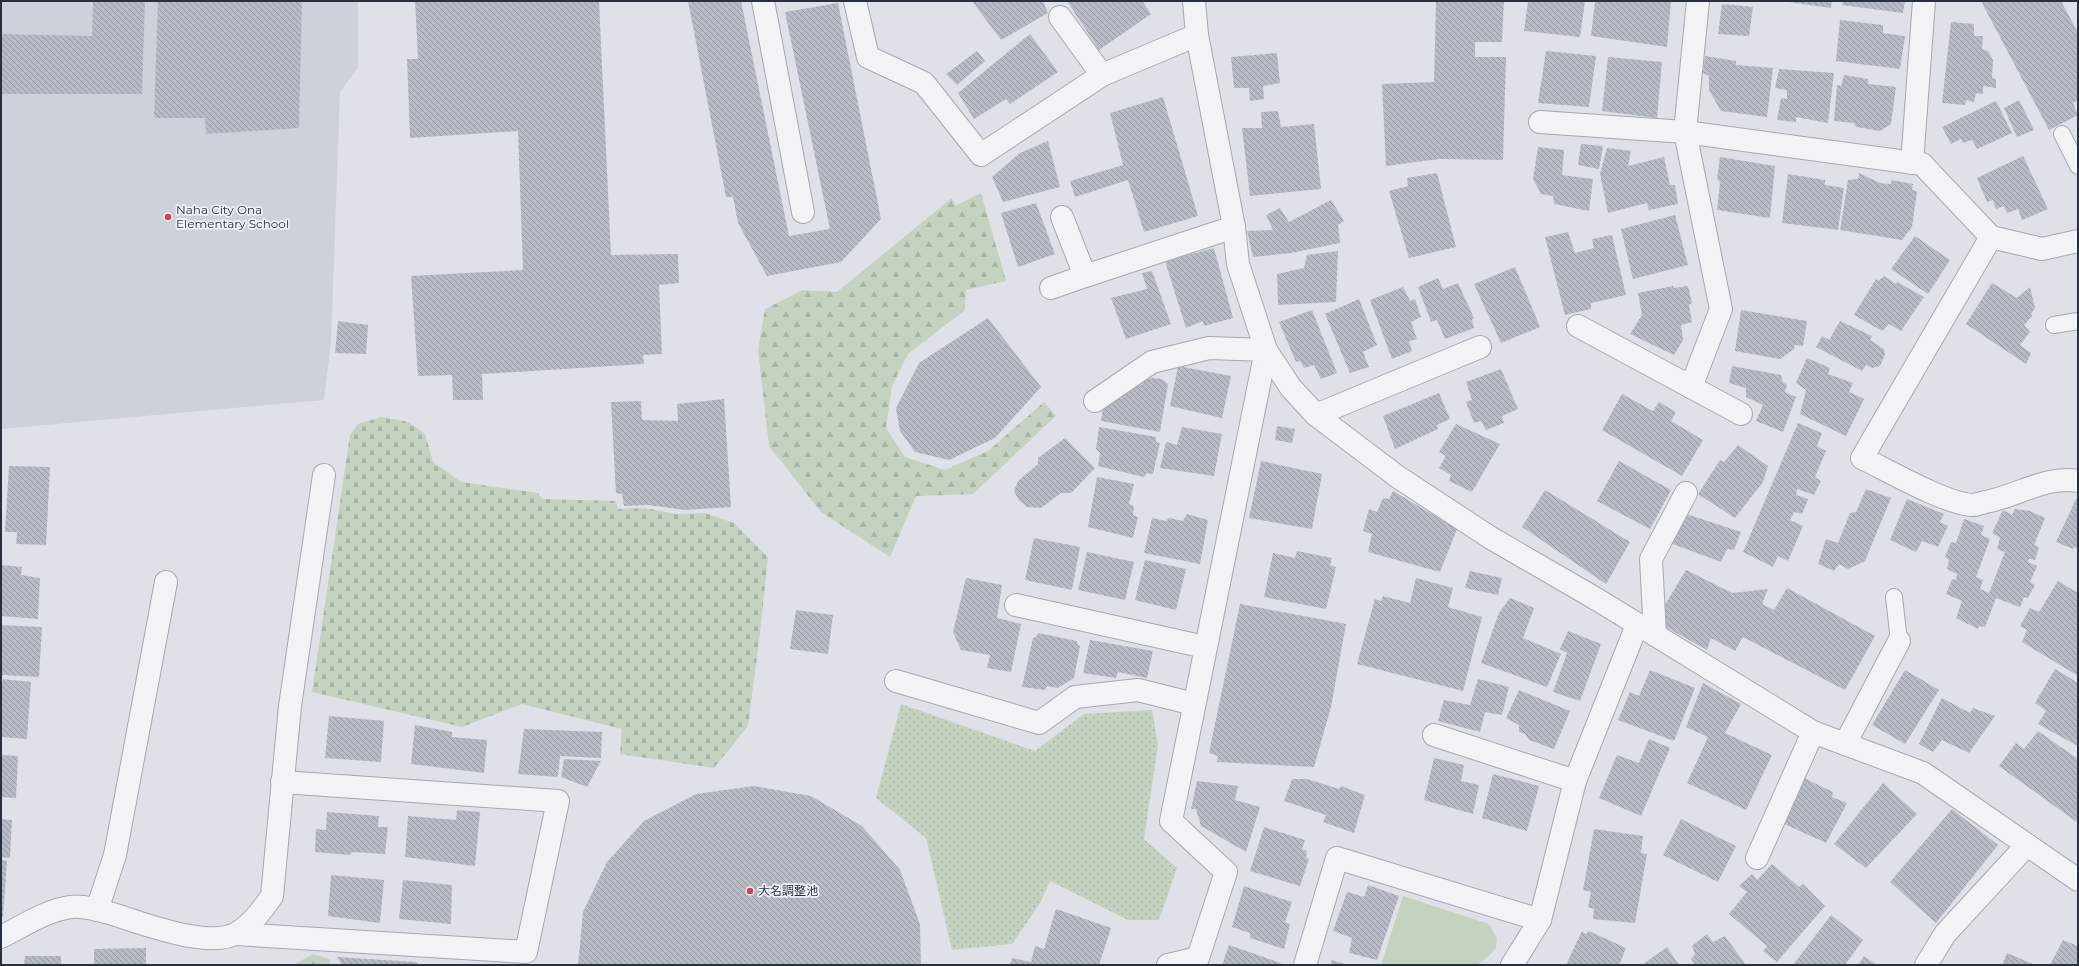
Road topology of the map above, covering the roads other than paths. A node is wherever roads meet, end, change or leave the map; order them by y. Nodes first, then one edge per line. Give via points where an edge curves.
1 (763, 1) edge
2 (855, 1) edge
3 (1194, 1) edge
4 (1698, 1) edge
5 (1924, 1) edge
6 (1060, 17) dead end
7 (1197, 35) junction
8 (1102, 75) junction
9 (1540, 122) dead end
10 (1685, 132) junction
11 (2062, 134) dead end
12 (1912, 162) junction
13 (2078, 166) edge
14 (803, 212) dead end
15 (1062, 217) dead end
16 (1234, 227) junction
17 (1991, 237) junction
18 (2078, 241) edge
19 (1085, 276) junction
20 (1052, 288) dead end
21 (2078, 321) edge
22 (2054, 325) dead end
23 (1578, 326) dead end
24 (1480, 346) dead end
25 (1266, 350) junction
26 (1691, 387) junction
27 (1095, 401) dead end
28 (1741, 414) dead end
29 (1316, 415) junction
30 (324, 475) dead end
31 (2078, 481) edge
32 (1686, 493) dead end
33 (166, 582) dead end
34 (1894, 597) dead end
35 (1016, 605) dead end
36 (1646, 630) junction
37 (1899, 641) joint
38 (1205, 647) junction
39 (896, 681) dead end
40 (1194, 704) junction
41 (1813, 732) junction
42 (1434, 735) dead end
43 (1845, 744) junction
44 (1575, 781) junction
45 (282, 782) junction
46 (2028, 845) junction
47 (1757, 858) dead end
48 (2078, 880) edge
49 (97, 910) junction
50 (1540, 920) junction
51 (236, 934) junction
52 (1, 936) edge
53 (1168, 965) edge
54 (1305, 965) edge
55 (1512, 965) edge
56 (1926, 965) edge

1 - 14 street
2 - 8 street via 868,57 924,83 981,155
3 - 7 street
4 - 10 street
5 - 12 street
6 - 8 street
7 - 8 street
7 - 16 street
9 - 10 street
10 - 12 street
10 - 26 street via 1721,309
11 - 13 lane
12 - 17 street via 1922,164
15 - 19 street
16 - 19 street
16 - 25 street via 1238,264
17 - 18 street via 2042,249
17 - 31 street via 1862,458 1942,496 1972,505 2008,497 2040,485
19 - 20 street
21 - 22 lane
23 - 26 street
24 - 29 street
25 - 27 street via 1209,348 1152,362
25 - 29 street via 1291,388
25 - 38 street
26 - 28 street
29 - 36 street via 1398,477 1491,538
30 - 45 street via 290,706
32 - 36 street via 1651,558
33 - 49 street via 115,855
34 - 37 lane
35 - 38 street
36 - 41 street
36 - 44 street
37 - 43 street
38 - 40 street
39 - 40 street via 1039,724 1075,697 1138,690
40 - 53 street via 1171,821 1226,872 1198,958
41 - 43 street
41 - 47 street
42 - 44 street
43 - 46 street via 1923,773
44 - 50 street
45 - 51 street via 272,896 256,919
45 - 51 street via 558,801 526,952
46 - 48 street
46 - 56 street via 1945,934
49 - 51 street via 199,938
49 - 52 street via 72,907 57,911
50 - 54 street via 1337,858
50 - 55 street

